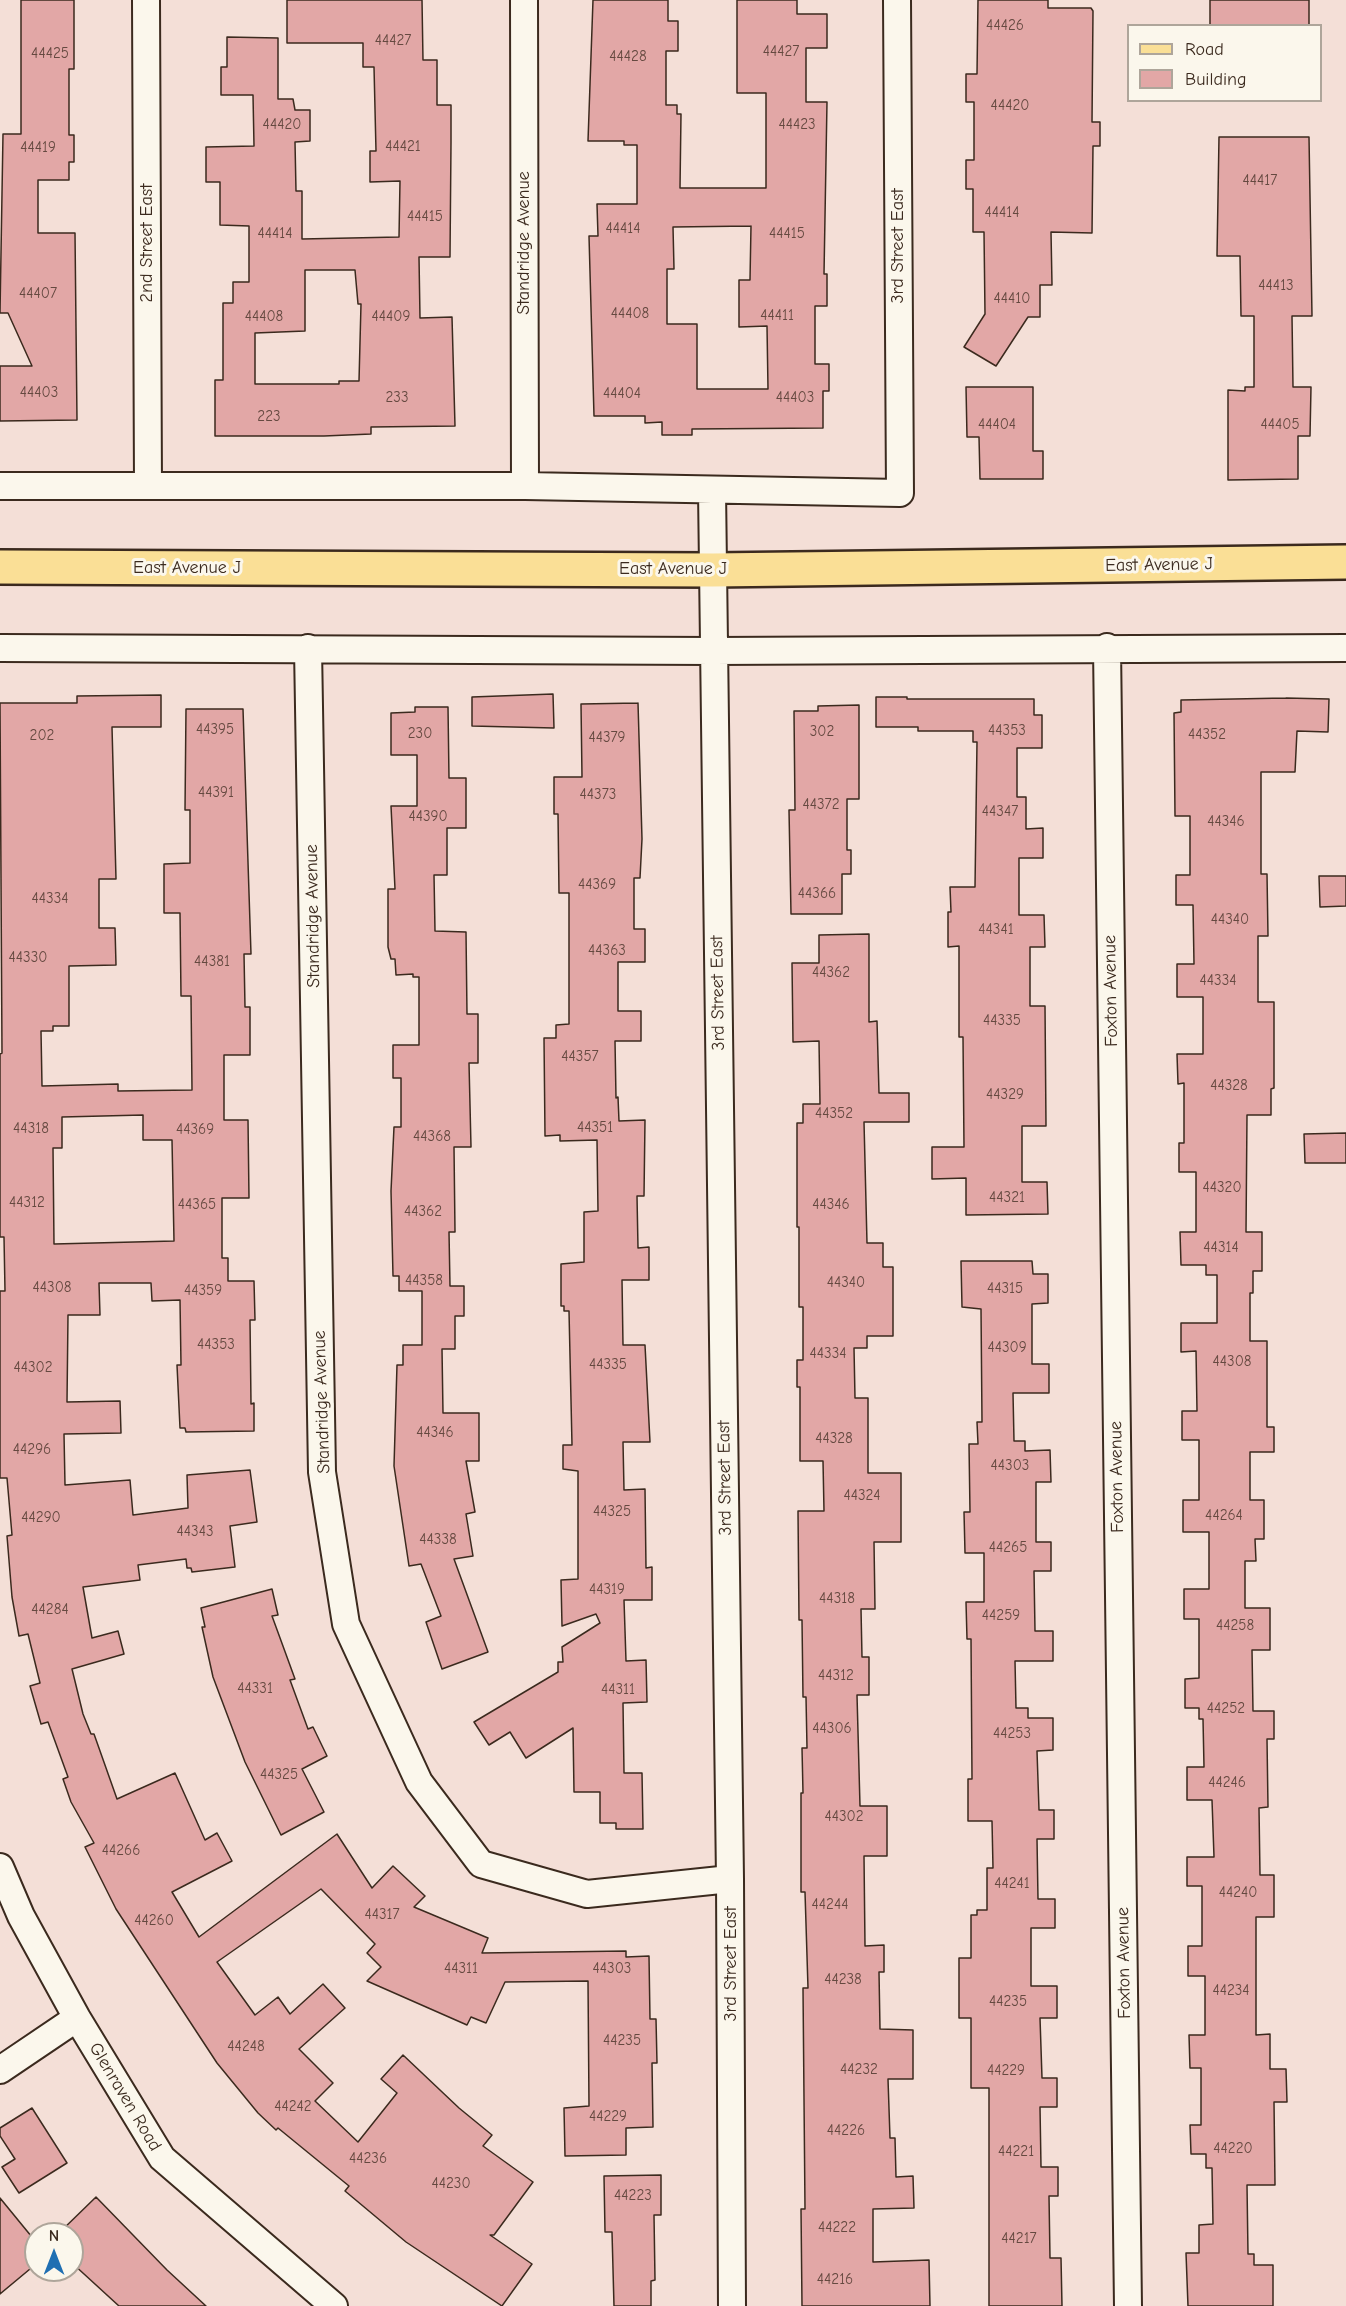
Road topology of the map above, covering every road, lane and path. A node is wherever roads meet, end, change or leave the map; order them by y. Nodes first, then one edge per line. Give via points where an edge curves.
1 (146, 0) edge
2 (524, 0) edge
3 (897, 0) edge
4 (0, 486) edge
5 (148, 486) junction
6 (525, 486) junction
7 (712, 490) junction
8 (1346, 562) edge
9 (0, 567) edge
10 (712, 570) junction
11 (1107, 647) junction
12 (0, 648) edge
13 (308, 648) junction
14 (1346, 648) edge
15 (713, 651) junction
16 (0, 1867) edge
17 (730, 1879) junction
18 (77, 2018) junction
19 (0, 2070) edge
20 (334, 2306) edge
21 (732, 2306) edge
22 (1128, 2306) edge

1 - 5 street, 2nd Street East
2 - 6 street, Standridge Avenue
3 - 7 street, 3rd Street East via 900,493
4 - 5 street
5 - 6 street
6 - 7 street
7 - 10 street, 3rd Street East
8 - 10 main road, East Avenue J
9 - 10 main road, East Avenue J
10 - 15 street, 3rd Street East
11 - 14 street
11 - 15 street
11 - 22 street, Foxton Avenue
12 - 13 street
13 - 15 street
13 - 17 street, Standridge Avenue via 322,1472 346,1624 419,1782 482,1864 587,1894
15 - 17 street, 3rd Street East
16 - 18 street, Glenraven Road via 21,1916
17 - 21 street, 3rd Street East
18 - 19 street
18 - 20 street, Glenraven Road via 162,2158

